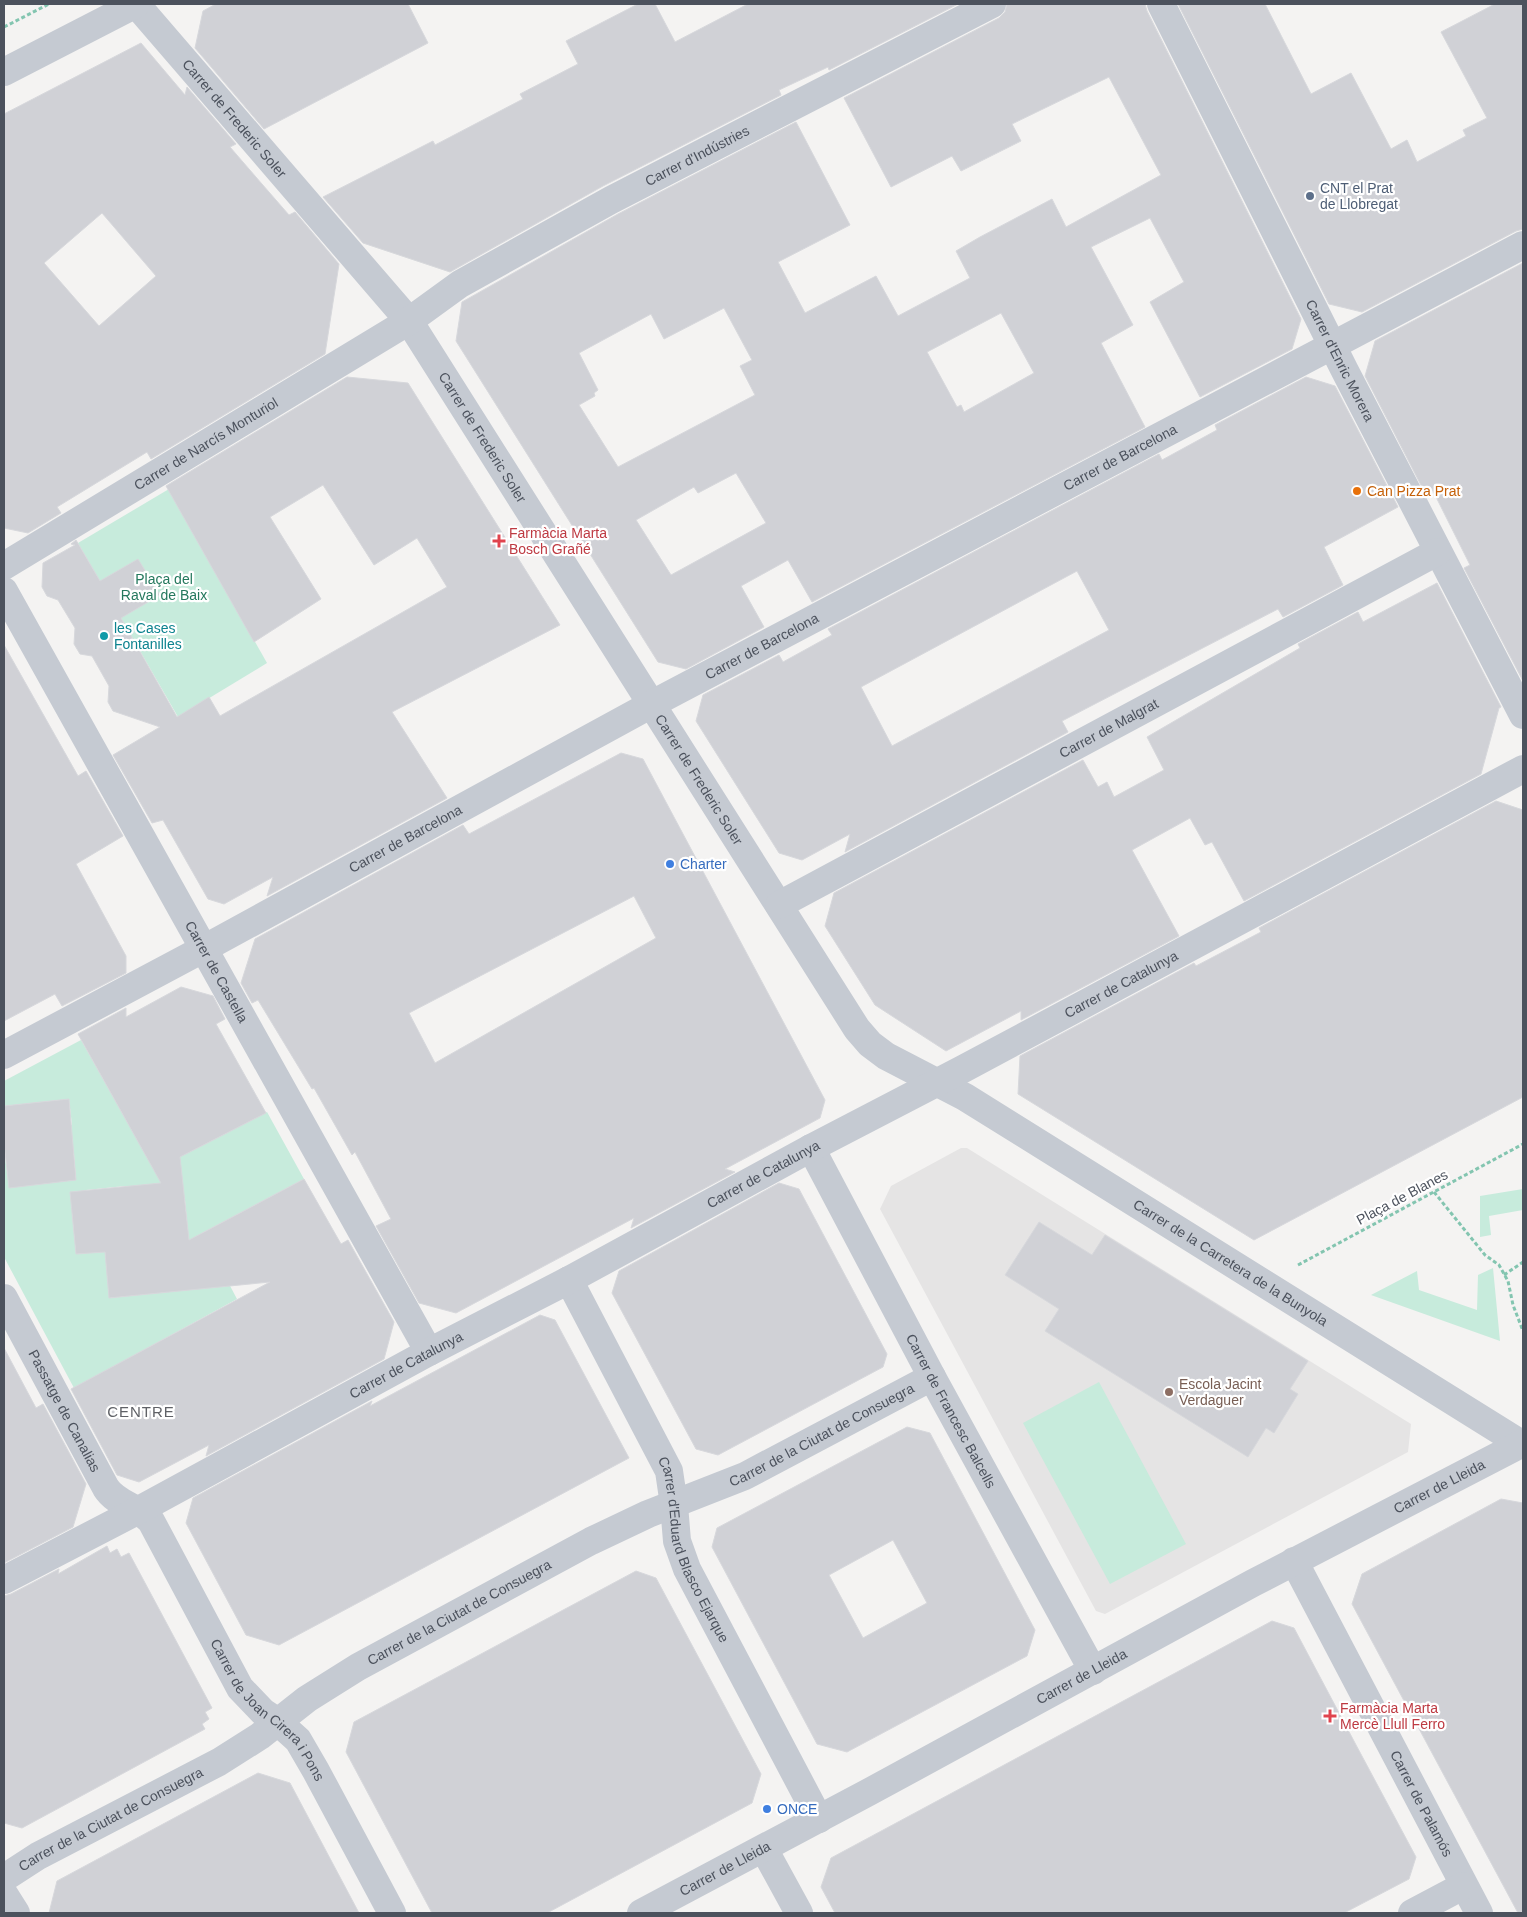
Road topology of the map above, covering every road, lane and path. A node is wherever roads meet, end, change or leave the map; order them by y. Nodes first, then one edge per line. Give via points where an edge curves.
1 (49, 4) edge
2 (136, 4) edge
3 (992, 4) edge
4 (1161, 4) edge
5 (4, 27) edge
6 (4, 72) edge
7 (1523, 245) edge
8 (409, 321) junction
9 (1332, 345) junction
10 (1437, 552) junction
11 (4, 566) edge
12 (4, 591) edge
13 (652, 704) junction
14 (1523, 715) edge
15 (1523, 769) edge
16 (778, 905) junction
17 (204, 948) junction
18 (4, 1055) edge
19 (937, 1082) junction
20 (1523, 1144) edge
21 (812, 1148) junction
22 (1434, 1192) junction
23 (1523, 1262) edge
24 (1296, 1266) dead end
25 (1504, 1275) junction
26 (569, 1280) junction
27 (4, 1298) edge
28 (1523, 1331) edge
29 (429, 1352) junction
30 (932, 1377) junction
31 (1523, 1444) edge
32 (674, 1505) junction
33 (139, 1510) junction
34 (1294, 1561) junction
35 (4, 1580) edge
36 (1093, 1671) junction
37 (278, 1722) junction
38 (819, 1819) junction
39 (764, 1849) junction
40 (4, 1878) edge
41 (1463, 1886) junction
42 (4, 1894) edge
43 (16, 1913) edge
44 (392, 1913) edge
45 (641, 1913) edge
46 (799, 1913) edge
47 (1412, 1913) edge
48 (1478, 1913) edge

1 - 5 path
2 - 6 street
2 - 8 street, Carrer de Frederic Soler
3 - 8 street, Carrer d'Indústries via 611,200 460,284
4 - 9 street, Carrer d'Enric Morera
7 - 9 street, Carrer de Barcelona
8 - 11 street, Carrer de Narcís Monturiol
8 - 13 street, Carrer de Frederic Soler
9 - 10 street, Carrer d'Enric Morera
9 - 13 street, Carrer de Barcelona
10 - 14 street, Carrer d'Enric Morera
10 - 16 street, Carrer de Malgrat
12 - 17 street, Carrer de Castella
13 - 16 street, Carrer de Frederic Soler
13 - 17 street, Carrer de Barcelona
15 - 19 street, Carrer de Catalunya
16 - 19 street, Carrer de Frederic Soler via 857,1029 870,1044 886,1056
17 - 18 street, Carrer de Barcelona
17 - 29 street, Carrer de Castella
19 - 21 street, Carrer de Catalunya
19 - 31 street, Carrer de la Carretera de la Bunyola
20 - 22 path, Plaça de Blanes
21 - 26 street, Carrer de Catalunya
21 - 30 street, Carrer de Francesc Balcells
22 - 24 path, Plaça de Blanes
22 - 25 path via 1485,1255 1500,1265
23 - 25 path
25 - 28 path
26 - 29 street, Carrer de Catalunya
26 - 32 street, Carrer d'Eduard Blasco Ejarque via 663,1459 669,1472
27 - 33 street, Passatge de Canalias via 106,1488 117,1500
29 - 33 street, Carrer de Catalunya
30 - 32 street, Carrer de la Ciutat de Consuegra via 745,1476
30 - 36 street, Carrer de Francesc Balcells
31 - 34 street, Carrer de Lleida
32 - 37 street, Carrer de la Ciutat de Consuegra via 591,1541 358,1668 307,1699
32 - 38 street, Carrer d'Eduard Blasco Ejarque via 677,1541 687,1569
33 - 35 street, Carrer de Catalunya
33 - 37 street, Carrer de Joan Cirera i Pons via 151,1521 240,1688 248,1699
34 - 36 street, Carrer de Lleida
34 - 41 street, Carrer de Palamós
36 - 38 street, Carrer de Lleida
37 - 40 street, Carrer de la Ciutat de Consuegra via 218,1762 38,1856
37 - 44 street, Carrer de Joan Cirera i Pons via 298,1740
38 - 39 street, Carrer de Lleida
39 - 45 street, Carrer de Lleida
39 - 46 street
41 - 47 street
41 - 48 street, Carrer de Palamós
42 - 43 street

